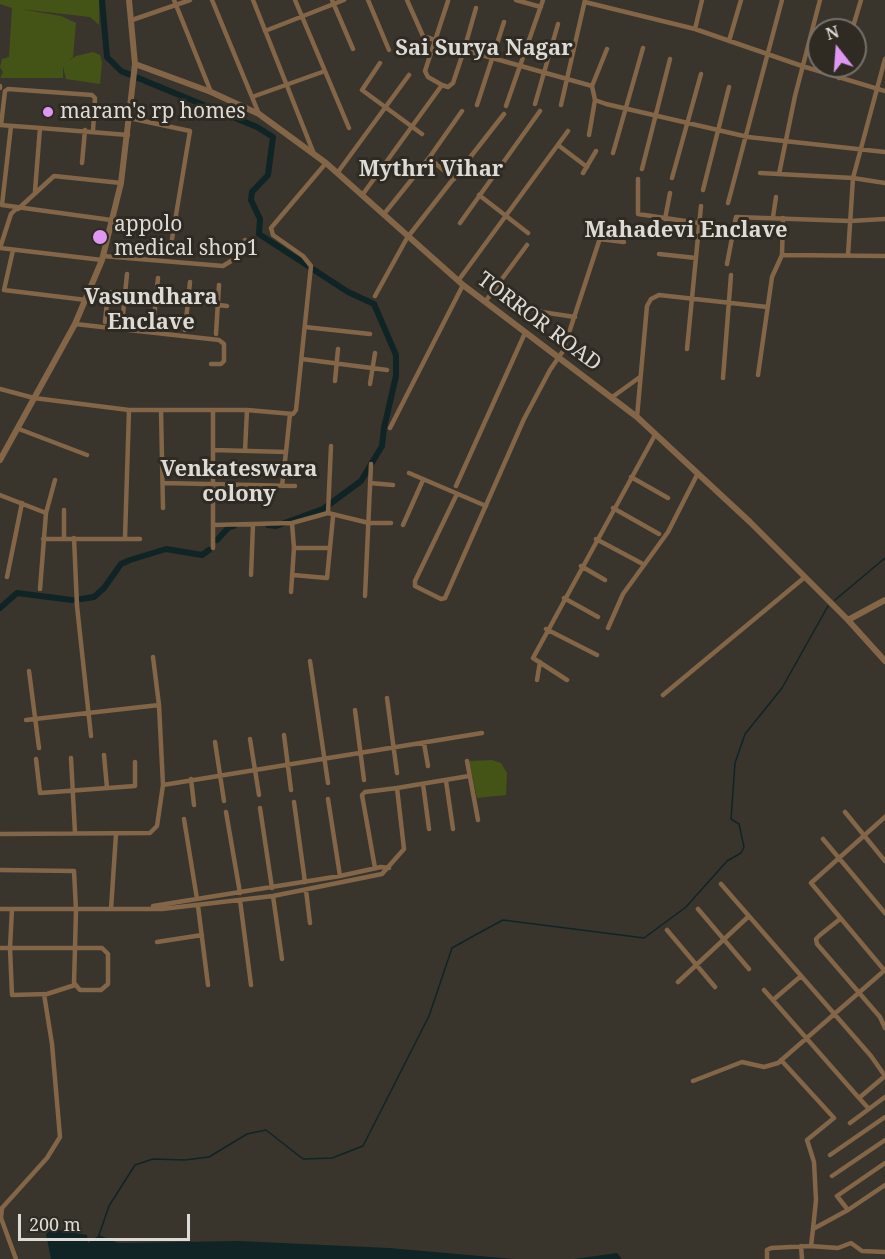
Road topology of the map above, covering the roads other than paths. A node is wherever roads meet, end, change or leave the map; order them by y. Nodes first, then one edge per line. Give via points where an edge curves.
1 (129, 0) edge
2 (190, 0) edge
3 (212, 0) edge
4 (253, 0) edge
5 (295, 0) edge
6 (344, 0) edge
7 (368, 0) edge
8 (407, 0) edge
9 (516, 0) edge
10 (543, 0) edge
11 (702, 0) edge
12 (741, 0) edge
13 (783, 0) edge
14 (820, 0) edge
15 (861, 0) edge
16 (448, 1) edge
17 (585, 1) edge
18 (333, 2) edge
19 (175, 3) edge
20 (541, 7) junction
21 (476, 8) dead end
22 (302, 16) junction
23 (856, 18) edge
24 (132, 20) junction
25 (504, 22) dead end
26 (558, 24) dead end
27 (695, 29) junction
28 (265, 31) junction
29 (729, 41) junction
30 (437, 42) junction
31 (352, 48) dead end
32 (643, 48) dead end
33 (607, 49) dead end
34 (389, 50) dead end
35 (464, 50) junction
36 (768, 53) junction
37 (492, 59) junction
38 (670, 59) dead end
39 (885, 59) edge
40 (380, 63) dead end
41 (135, 64) junction
42 (521, 66) junction
43 (802, 66) junction
44 (807, 68) edge
45 (326, 71) junction
46 (544, 73) junction
47 (701, 74) dead end
48 (409, 75) dead end
49 (839, 78) edge
50 (565, 79) junction
51 (287, 85) junction
52 (442, 85) junction
53 (592, 86) junction
54 (729, 87) dead end
55 (877, 88) junction
56 (885, 91) edge
57 (211, 92) junction
58 (252, 97) junction
59 (595, 100) junction
60 (535, 104) dead end
61 (477, 105) dead end
62 (561, 105) dead end
63 (506, 106) dead end
64 (385, 107) junction
65 (625, 107) junction
66 (462, 111) dead end
67 (540, 111) dead end
68 (259, 114) junction
69 (504, 114) dead end
70 (656, 114) junction
71 (129, 118) junction
72 (687, 122) junction
73 (1, 125) edge
74 (10, 126) junction
75 (410, 126) junction
76 (40, 128) junction
77 (349, 128) dead end
78 (717, 129) junction
79 (84, 130) junction
80 (93, 131) junction
81 (568, 131) dead end
82 (422, 134) dead end
83 (128, 135) junction
84 (589, 135) dead end
85 (748, 137) junction
86 (785, 142) junction
87 (558, 145) junction
88 (859, 150) junction
89 (0, 151) edge
90 (596, 151) dead end
91 (885, 152) edge
92 (613, 153) dead end
93 (314, 154) junction
94 (8, 155) junction
95 (0, 157) edge
96 (429, 159) junction
97 (82, 163) dead end
98 (326, 163) junction
99 (587, 167) junction
100 (642, 169) dead end
101 (338, 172) junction
102 (583, 173) dead end
103 (760, 173) dead end
104 (779, 174) junction
105 (672, 178) dead end
106 (853, 178) junction
107 (454, 179) junction
108 (638, 179) dead end
109 (121, 183) junction
110 (885, 183) edge
111 (703, 190) dead end
112 (2, 191) edge
113 (35, 191) junction
114 (670, 192) dead end
115 (363, 194) junction
116 (479, 195) junction
117 (776, 197) dead end
118 (728, 203) dead end
119 (701, 206) dead end
120 (17, 209) junction
121 (384, 214) junction
122 (507, 216) junction
123 (773, 218) junction
124 (665, 219) junction
125 (783, 219) junction
126 (885, 219) edge
127 (111, 220) junction
128 (850, 221) junction
129 (460, 223) dead end
130 (699, 224) junction
131 (604, 226) dead end
132 (732, 228) junction
133 (528, 233) dead end
134 (408, 238) junction
135 (172, 239) dead end
136 (599, 239) junction
137 (245, 240) dead end
138 (624, 242) dead end
139 (527, 245) dead end
140 (0, 248) edge
141 (13, 250) junction
142 (659, 254) dead end
143 (782, 255) junction
144 (848, 255) junction
145 (885, 256) edge
146 (102, 258) junction
147 (696, 258) junction
148 (727, 264) dead end
149 (127, 274) dead end
150 (731, 275) dead end
151 (158, 278) dead end
152 (190, 282) dead end
153 (460, 283) junction
154 (219, 285) dead end
155 (2, 289) edge
156 (91, 290) junction
157 (108, 292) junction
158 (125, 294) junction
159 (375, 296) dead end
160 (157, 297) junction
161 (692, 298) junction
162 (86, 300) junction
163 (188, 301) junction
164 (728, 301) junction
165 (485, 302) junction
166 (218, 305) junction
167 (227, 306) dead end
168 (767, 307) junction
169 (535, 312) dead end
170 (575, 317) junction
171 (105, 322) dead end
172 (75, 324) junction
173 (122, 324) dead end
174 (305, 327) junction
175 (153, 328) dead end
176 (185, 330) dead end
177 (525, 333) junction
178 (216, 334) dead end
179 (370, 334) dead end
180 (338, 349) dead end
181 (687, 349) dead end
182 (375, 353) dead end
183 (558, 357) junction
184 (302, 359) junction
185 (211, 364) dead end
186 (337, 364) junction
187 (372, 368) junction
188 (387, 370) dead end
189 (758, 375) dead end
190 (640, 377) junction
191 (723, 378) dead end
192 (335, 381) dead end
193 (370, 384) dead end
194 (0, 389) edge
195 (34, 398) junction
196 (611, 398) junction
197 (129, 410) junction
198 (161, 410) junction
199 (213, 410) junction
200 (247, 410) junction
201 (290, 414) junction
202 (637, 417) junction
203 (390, 428) dead end
204 (19, 429) junction
205 (655, 435) junction
206 (331, 446) dead end
207 (213, 450) junction
208 (245, 451) junction
209 (286, 452) junction
210 (87, 455) dead end
211 (0, 460) edge
212 (371, 464) dead end
213 (409, 473) dead end
214 (698, 473) junction
215 (631, 477) junction
216 (55, 480) dead end
217 (423, 480) junction
218 (163, 483) junction
219 (213, 483) junction
220 (370, 483) junction
221 (393, 484) dead end
222 (282, 486) junction
223 (295, 486) dead end
224 (456, 486) dead end
225 (456, 494) junction
226 (0, 495) edge
227 (668, 498) dead end
228 (22, 503) junction
229 (486, 506) junction
230 (163, 507) dead end
231 (613, 508) junction
232 (64, 510) dead end
233 (46, 513) junction
234 (330, 515) junction
235 (292, 523) junction
236 (369, 523) junction
237 (391, 523) dead end
238 (213, 525) junction
239 (253, 525) junction
240 (403, 525) dead end
241 (659, 534) dead end
242 (64, 538) junction
243 (74, 538) junction
244 (125, 538) junction
245 (43, 539) junction
246 (140, 539) dead end
247 (596, 539) junction
248 (213, 548) dead end
249 (294, 548) junction
250 (330, 548) junction
251 (641, 563) dead end
252 (581, 566) junction
253 (251, 575) dead end
254 (293, 575) junction
255 (7, 577) dead end
256 (805, 577) junction
257 (605, 580) dead end
258 (40, 589) dead end
259 (291, 592) dead end
260 (365, 596) dead end
261 (564, 598) junction
262 (885, 600) edge
263 (598, 616) dead end
264 (848, 620) junction
265 (608, 628) dead end
266 (546, 629) junction
267 (597, 655) dead end
268 (153, 657) dead end
269 (310, 661) dead end
270 (885, 661) edge
271 (540, 662) junction
272 (29, 671) dead end
273 (537, 680) dead end
274 (567, 680) dead end
275 (663, 695) dead end
276 (387, 698) dead end
277 (159, 705) junction
278 (355, 711) dead end
279 (88, 712) junction
280 (34, 719) junction
281 (26, 720) dead end
282 (482, 733) dead end
283 (284, 735) dead end
284 (91, 736) dead end
285 (250, 739) dead end
286 (215, 742) dead end
287 (424, 742) junction
288 (394, 747) junction
289 (39, 748) dead end
290 (361, 752) junction
291 (104, 755) dead end
292 (70, 758) dead end
293 (325, 758) junction
294 (36, 759) dead end
295 (467, 761) dead end
296 (135, 762) dead end
297 (288, 764) junction
298 (428, 766) dead end
299 (255, 769) junction
300 (397, 773) dead end
301 (220, 775) junction
302 (469, 776) junction
303 (191, 779) junction
304 (364, 780) dead end
305 (446, 781) junction
306 (328, 783) dead end
307 (423, 784) junction
308 (163, 785) junction
309 (107, 788) junction
310 (398, 788) junction
311 (72, 790) junction
312 (291, 790) dead end
313 (259, 795) dead end
314 (328, 799) dead end
315 (224, 801) dead end
316 (294, 802) dead end
317 (194, 805) dead end
318 (260, 808) dead end
319 (226, 812) dead end
320 (845, 812) dead end
321 (885, 817) edge
322 (184, 819) dead end
323 (478, 820) dead end
324 (429, 829) dead end
325 (453, 829) dead end
326 (75, 833) junction
327 (0, 834) edge
328 (116, 834) junction
329 (864, 836) junction
330 (823, 839) dead end
331 (839, 858) junction
332 (885, 861) edge
333 (375, 868) junction
334 (390, 868) junction
335 (0, 870) edge
336 (357, 872) junction
337 (340, 876) junction
338 (359, 880) junction
339 (305, 882) junction
340 (721, 884) dead end
341 (290, 885) junction
342 (272, 888) junction
343 (306, 890) junction
344 (291, 892) junction
345 (240, 893) junction
346 (273, 896) junction
347 (218, 897) junction
348 (197, 899) junction
349 (240, 900) junction
350 (219, 903) junction
351 (198, 906) junction
352 (150, 907) junction
353 (0, 909) edge
354 (12, 909) junction
355 (111, 909) junction
356 (698, 909) dead end
357 (76, 910) junction
358 (885, 913) edge
359 (749, 916) junction
360 (840, 919) junction
361 (310, 922) dead end
362 (667, 930) dead end
363 (201, 935) junction
364 (724, 939) junction
365 (157, 942) dead end
366 (0, 948) edge
367 (10, 948) junction
368 (75, 948) junction
369 (282, 959) dead end
370 (697, 966) junction
371 (749, 969) dead end
372 (885, 970) edge
373 (801, 976) junction
374 (678, 982) dead end
375 (75, 985) junction
376 (208, 985) dead end
377 (251, 985) dead end
378 (715, 987) dead end
379 (764, 990) dead end
380 (858, 993) junction
381 (44, 994) junction
382 (773, 1000) junction
383 (834, 1014) junction
384 (885, 1028) edge
385 (806, 1038) junction
386 (781, 1060) junction
387 (885, 1076) edge
388 (693, 1081) dead end
389 (861, 1096) junction
390 (885, 1097) edge
391 (869, 1109) junction
392 (885, 1117) edge
393 (850, 1123) dead end
394 (885, 1140) edge
395 (830, 1155) dead end
396 (885, 1162) edge
397 (832, 1176) dead end
398 (885, 1185) edge
399 (848, 1210) junction
400 (813, 1229) junction
401 (801, 1246) junction
402 (811, 1246) junction
403 (885, 1252) edge
404 (16, 1259) edge
405 (767, 1259) edge
406 (802, 1259) edge

1 - 24 street
2 - 19 street
3 - 58 street
4 - 28 street
5 - 22 street
6 - 18 street
7 - 34 street
8 - 30 street via 419,31
9 - 20 street
10 - 20 street
11 - 27 street
12 - 29 street
13 - 36 street
14 - 43 street
15 - 23 street
16 - 30 street
17 - 27 street
17 - 50 street
18 - 22 street
18 - 31 street
19 - 24 street
19 - 57 street
20 - 42 street
21 - 35 street
22 - 28 street
22 - 45 street
24 - 41 street
25 - 37 street
26 - 46 street
27 - 29 street
28 - 51 street
29 - 36 street
30 - 35 street
30 - 52 street via 425,71
32 - 65 street
33 - 53 street
35 - 37 street
35 - 52 street via 453,83 448,87
36 - 43 street
36 - 85 street
37 - 42 street
37 - 61 street
38 - 70 street
39 - 55 street
40 - 64 street via 362,89
41 - 57 street, TORROR ROAD
41 - 71 street
42 - 46 street
42 - 63 street
43 - 44 street
43 - 86 street
45 - 51 street
45 - 77 street
46 - 50 street
46 - 60 street
47 - 72 street
48 - 64 street
49 - 55 street
50 - 53 street
50 - 62 street
51 - 58 street
51 - 93 street
52 - 75 street
53 - 59 street
54 - 78 street
55 - 56 street
55 - 88 street
57 - 68 street, TORROR ROAD
58 - 68 street
59 - 65 street
59 - 84 street
64 - 75 street
64 - 101 street
65 - 70 street
65 - 92 street
66 - 96 street
67 - 116 street
68 - 93 street, TORROR ROAD
69 - 107 street
70 - 72 street
70 - 100 street
71 - 83 street
71 - 135 street via 190,131
72 - 78 street
72 - 105 street
73 - 74 street
73 - 80 street via 8,89 94,96
74 - 76 street
74 - 94 street
75 - 82 street
75 - 115 street
76 - 79 street
76 - 113 street
78 - 85 street
78 - 111 street
79 - 80 street
79 - 97 street
80 - 83 street
81 - 87 street
83 - 109 street
85 - 86 street
85 - 118 street
86 - 88 street
86 - 104 street
87 - 99 street
87 - 122 street
88 - 91 street
88 - 106 street
89 - 94 street
90 - 99 street
93 - 98 street, TORROR ROAD
94 - 95 street
94 - 112 street
96 - 107 street
96 - 121 street
98 - 101 street, TORROR ROAD
98 - 174 street via 271,228 273,235 303,255 311,266
99 - 102 street
101 - 115 street, TORROR ROAD
103 - 104 street
104 - 106 street
106 - 110 street
106 - 128 street
107 - 134 street
108 - 124 street via 636,212
109 - 113 street via 54,176
109 - 127 street
112 - 120 street via 2,205
113 - 120 street
114 - 124 street
115 - 121 street, TORROR ROAD
116 - 122 street
116 - 129 street
117 - 123 street
119 - 130 street
120 - 127 street
120 - 140 street via 11,214
121 - 134 street, TORROR ROAD
122 - 133 street
122 - 153 street
123 - 125 street
123 - 132 street via 736,217
124 - 130 street
125 - 128 street
125 - 143 street
126 - 128 street
127 - 146 street
128 - 144 street
130 - 132 street
130 - 147 street
131 - 136 street
132 - 148 street
134 - 153 street, TORROR ROAD
134 - 159 street
136 - 138 street
136 - 170 street
137 - 146 street via 236,258 223,267
139 - 165 street
140 - 141 street
141 - 146 street
141 - 155 street
142 - 147 street
143 - 144 street
143 - 168 street via 772,277
144 - 145 street
146 - 156 street
147 - 161 street
149 - 158 street
150 - 164 street
151 - 160 street
152 - 163 street
153 - 165 street, TORROR ROAD
153 - 203 street
154 - 166 street
155 - 162 street
156 - 157 street
156 - 162 street
157 - 158 street
157 - 171 street
158 - 160 street
158 - 173 street
160 - 163 street
160 - 175 street
161 - 164 street
161 - 181 street
161 - 190 street via 659,295 648,303
162 - 172 street
163 - 166 street
163 - 176 street
164 - 168 street
164 - 191 street
165 - 177 street, TORROR ROAD
166 - 167 street
166 - 178 street
168 - 189 street
169 - 170 street
170 - 183 street
172 - 185 street via 219,340 224,344 224,361
172 - 195 street
174 - 179 street
174 - 184 street
177 - 183 street, TORROR ROAD
177 - 224 street
180 - 186 street
182 - 187 street
183 - 196 street, TORROR ROAD
183 - 229 street via 524,420
184 - 186 street
184 - 201 street via 296,410
186 - 187 street
186 - 192 street
187 - 188 street
187 - 193 street
190 - 196 street
190 - 202 street
194 - 195 street
195 - 197 street
195 - 204 street
196 - 202 street, TORROR ROAD
197 - 198 street
197 - 244 street
198 - 199 street
198 - 218 street
199 - 200 street
199 - 207 street
200 - 201 street
200 - 208 street
201 - 209 street
202 - 205 street, TORROR ROAD
204 - 210 street
204 - 211 street
205 - 214 street, TORROR ROAD
205 - 215 street
206 - 234 street
207 - 208 street
207 - 219 street
208 - 209 street
209 - 222 street
212 - 220 street
213 - 217 street
214 - 256 street, TORROR ROAD
214 - 265 street via 668,532 623,594
215 - 227 street
215 - 231 street
216 - 233 street
217 - 225 street
217 - 240 street
218 - 219 street
218 - 230 street
219 - 222 street
219 - 238 street
220 - 221 street
220 - 236 street
222 - 223 street
225 - 229 street
225 - 229 street via 415,581 415,586 437,598 445,598
226 - 228 street
228 - 233 street
228 - 255 street
231 - 241 street
231 - 247 street
232 - 242 street
233 - 245 street
234 - 235 street
234 - 236 street
234 - 250 street
235 - 239 street
235 - 249 street
236 - 237 street
236 - 260 street
238 - 239 street
238 - 248 street
239 - 253 street
242 - 243 street
242 - 245 street
243 - 244 street
243 - 279 street
244 - 246 street
245 - 258 street
247 - 251 street
247 - 252 street
249 - 250 street
249 - 254 street
250 - 254 street via 327,578
252 - 257 street
252 - 261 street
254 - 259 street
256 - 264 street, TORROR ROAD
256 - 275 street
261 - 263 street
261 - 266 street
262 - 264 street
264 - 270 street, TORROR ROAD
266 - 267 street
266 - 271 street via 533,658
268 - 277 street
269 - 293 street
271 - 273 street
271 - 274 street
272 - 280 street
276 - 288 street
277 - 279 street
277 - 308 street
278 - 290 street
279 - 280 street
279 - 284 street
280 - 281 street
280 - 289 street
282 - 287 street
283 - 297 street
285 - 299 street
286 - 301 street
287 - 288 street
287 - 298 street
288 - 290 street
288 - 300 street
290 - 293 street
290 - 304 street
291 - 309 street
292 - 311 street
293 - 297 street
293 - 306 street
294 - 311 street via 40,793
295 - 302 street
296 - 309 street via 135,786
297 - 299 street
297 - 312 street
299 - 301 street
299 - 313 street
301 - 303 street
301 - 315 street
302 - 305 street
302 - 323 street
303 - 308 street
303 - 317 street
305 - 307 street
305 - 325 street
307 - 310 street
307 - 324 street
308 - 328 street via 154,832
309 - 311 street
310 - 333 street via 362,795
310 - 334 street via 404,844
311 - 326 street
314 - 337 street
316 - 339 street
318 - 342 street
319 - 345 street
320 - 329 street
321 - 329 street
322 - 348 street
326 - 327 street
326 - 328 street
328 - 355 street
329 - 331 street
329 - 332 street
330 - 331 street
331 - 358 street
331 - 360 street via 811,883
333 - 334 street
333 - 336 street
334 - 338 street
335 - 357 street via 70,869 76,875
336 - 337 street
336 - 338 street
337 - 339 street
338 - 343 street
339 - 341 street
340 - 359 street
341 - 342 street
341 - 344 street
342 - 345 street
343 - 344 street
343 - 361 street
344 - 346 street
345 - 347 street
346 - 349 street
346 - 369 street
347 - 348 street
347 - 350 street
348 - 352 street
349 - 350 street
349 - 377 street
350 - 351 street
351 - 352 street
351 - 363 street
352 - 355 street
353 - 354 street
354 - 357 street
354 - 367 street
355 - 357 street
356 - 364 street
357 - 368 street
359 - 364 street
359 - 373 street
360 - 372 street
360 - 380 street via 820,935 817,944
362 - 370 street
363 - 365 street
363 - 376 street
364 - 370 street
364 - 371 street
366 - 367 street
367 - 368 street
367 - 381 street via 12,995
368 - 375 street
368 - 375 street via 102,948 108,954 108,984 105,988 80,990
370 - 374 street
370 - 378 street
372 - 380 street
373 - 382 street
373 - 383 street
375 - 381 street
379 - 382 street
380 - 383 street
380 - 384 street
381 - 404 street via 60,1137 47,1158 2,1208 1,1218
382 - 385 street
383 - 385 street
383 - 387 street
385 - 386 street
385 - 389 street
386 - 388 street via 764,1067 742,1062
386 - 400 street via 834,1119 807,1140 814,1162
387 - 389 street
389 - 391 street
390 - 391 street
391 - 393 street
392 - 395 street
394 - 397 street
396 - 399 street via 837,1196
398 - 399 street
399 - 400 street
400 - 402 street
401 - 402 street
401 - 405 street via 771,1248 767,1250
401 - 406 street
402 - 403 street via 837,1248 851,1243 862,1251

